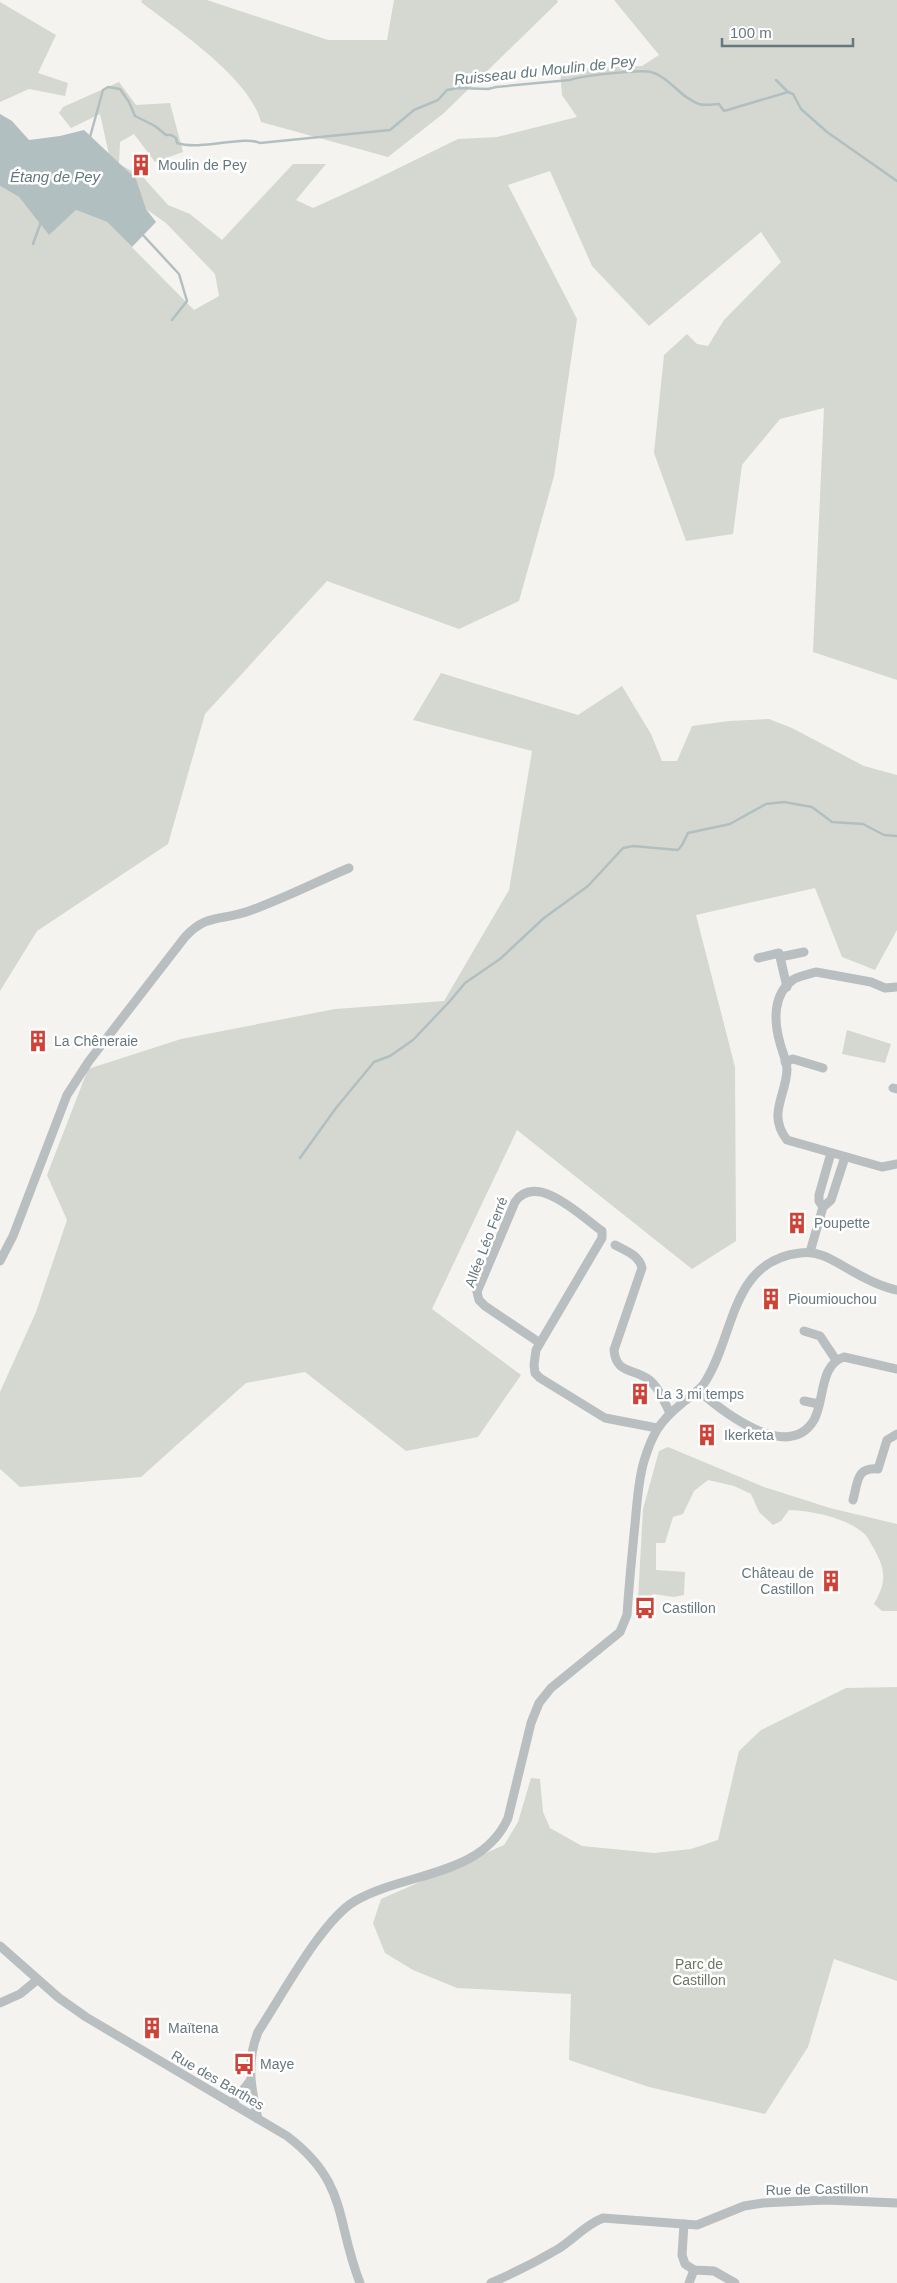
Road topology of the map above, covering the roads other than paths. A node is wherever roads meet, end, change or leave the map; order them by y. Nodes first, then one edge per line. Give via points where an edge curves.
1 (349, 868) dead end
2 (804, 952) dead end
3 (780, 957) junction
4 (758, 958) dead end
5 (787, 987) junction
6 (897, 987) edge
7 (785, 1062) junction
8 (823, 1068) dead end
9 (831, 1153) junction
10 (845, 1157) junction
11 (897, 1164) edge
12 (824, 1180) junction
13 (835, 1183) junction
14 (823, 1207) junction
15 (615, 1245) dead end
16 (810, 1252) junction
17 (0, 1261) edge
18 (897, 1290) edge
19 (804, 1332) dead end
20 (540, 1343) junction
21 (836, 1360) junction
22 (897, 1369) edge
23 (698, 1390) junction
24 (804, 1401) dead end
25 (819, 1404) junction
26 (670, 1413) junction
27 (658, 1428) junction
28 (897, 1434) edge
29 (853, 1500) dead end
30 (0, 1946) edge
31 (37, 1980) junction
32 (0, 2003) edge
33 (250, 2081) junction
34 (232, 2104) junction
35 (258, 2118) junction
36 (897, 2202) edge
37 (684, 2224) junction
38 (694, 2270) junction
39 (360, 2283) edge
40 (491, 2283) edge
41 (688, 2283) edge
42 (735, 2283) edge

1 - 17 street via 247,912 206,920 185,936 89,1061 67,1096 13,1236
2 - 3 street
3 - 4 street via 779,954
3 - 5 street
5 - 6 street via 794,979 816,972 871,982 885,988
5 - 7 street via 776,1010 775,1025
7 - 8 street via 793,1059
7 - 9 street via 787,1069 778,1107 782,1134 787,1140
9 - 10 street
9 - 12 street
10 - 11 street via 882,1168
10 - 13 street
12 - 13 street
12 - 14 street via 819,1195
13 - 14 street via 831,1200
14 - 16 street
15 - 26 street via 635,1256 642,1268 614,1350 615,1361 622,1368 648,1379
16 - 18 street via 836,1260 851,1271
16 - 23 street via 779,1257 756,1273 746,1285 712,1370
19 - 21 street via 820,1336
20 - 20 street, Allée Léo Ferré via 602,1238 602,1231 549,1193 535,1189 520,1194 515,1202 478,1292 479,1300 485,1306
20 - 27 street, Allée Léo Ferré via 534,1365 540,1378 605,1418
21 - 22 street via 844,1357
21 - 25 street via 829,1367
23 - 25 street via 748,1426 780,1437 806,1430
23 - 26 street
24 - 25 street
26 - 27 street
27 - 33 street via 642,1469 627,1615 620,1632 564,1676 539,1703 502,1832 482,1851 460,1864 356,1901 334,1917 258,2032 253,2045
28 - 29 street via 887,1440 878,1469 867,1468 860,1473
30 - 31 street, Rue des Barthes
31 - 32 street via 20,1994
31 - 34 street, Rue des Barthes via 86,2017
33 - 34 street
33 - 35 street
34 - 35 street, Rue des Barthes
35 - 39 street, Rue des Barthes via 300,2146 321,2169 337,2198
36 - 37 street, Rue de Castillon via 826,2200 763,2203 738,2208 707,2222
37 - 38 street via 682,2255 685,2264
37 - 40 street, Rue de Castillon via 603,2218 589,2223 579,2235 558,2249
38 - 41 street
38 - 42 street via 714,2271

